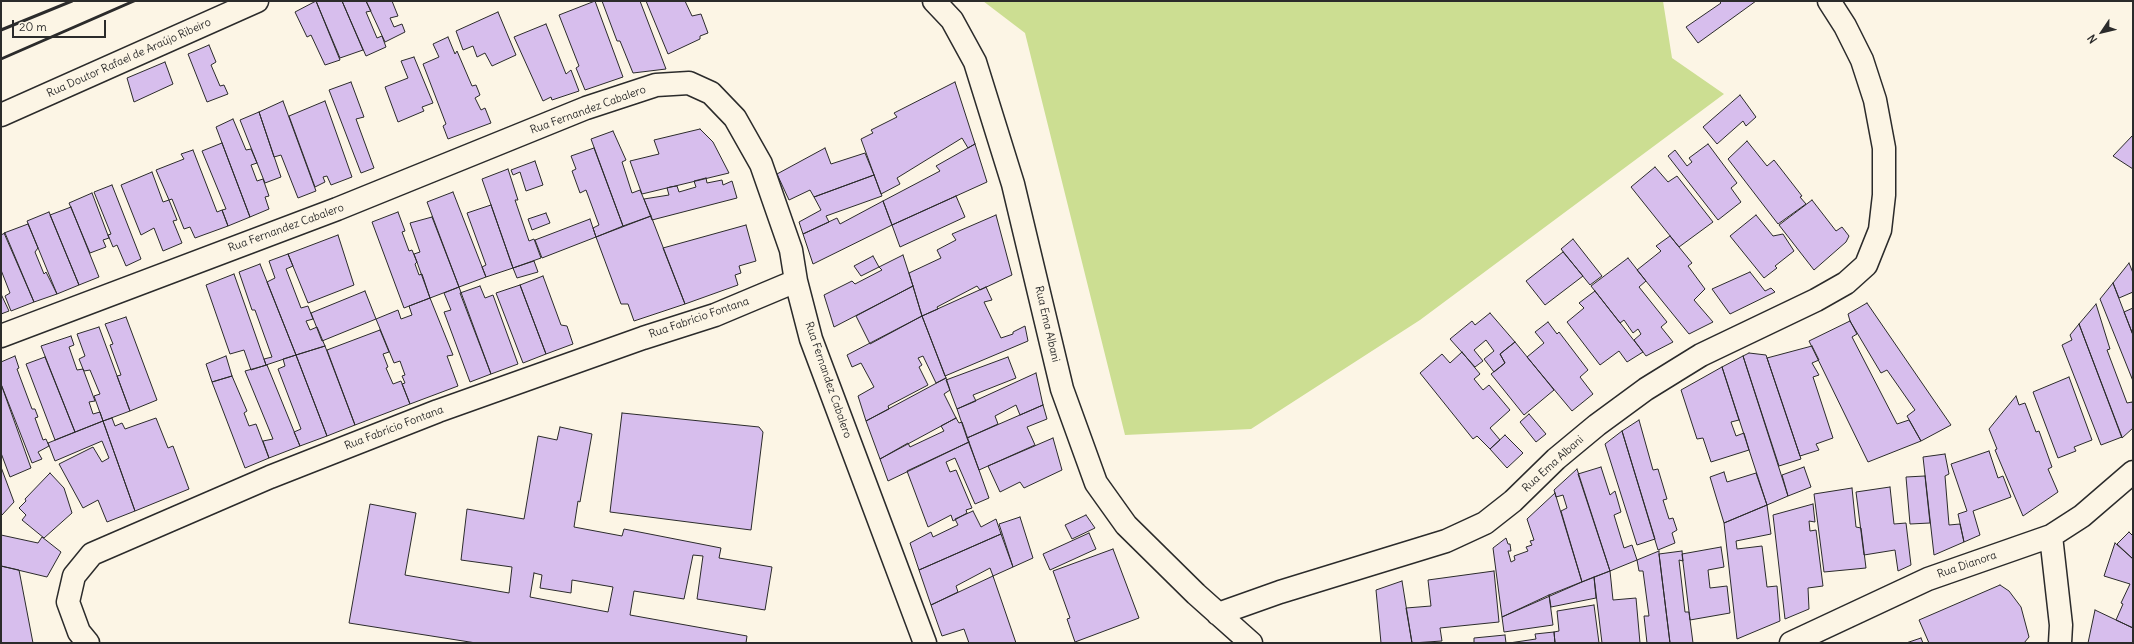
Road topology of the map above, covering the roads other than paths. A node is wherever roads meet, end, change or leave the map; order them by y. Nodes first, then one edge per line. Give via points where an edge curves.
1 (257, 1) edge
2 (934, 1) edge
3 (1829, 1) edge
4 (1, 115) edge
5 (796, 281) junction
6 (1, 336) edge
7 (2133, 472) edge
8 (2051, 536) junction
9 (1218, 614) junction
10 (88, 643) edge
11 (925, 643) edge
12 (1251, 643) edge
13 (1790, 643) edge
14 (2060, 643) edge

1 - 4 street, Rua Doutor Rafael de Araújo Ribeiro
2 - 9 street, Rua Ema Albani via 952,20 975,62 1013,184 1062,389 1096,483 1126,525
3 - 9 street, Rua Ema Albani via 1862,60 1875,100 1884,148 1884,195 1880,230 1866,265 1846,283 1816,300 1701,355 1646,389 1562,454 1513,501 1485,523 1446,541 1280,592
5 - 6 street, Rua Fernandez Cabalero via 792,250 761,164 735,118 711,93 689,83 656,85 586,108 337,209
5 - 10 street, Rua Fabrício Fontana via 715,315 431,414 270,478 92,554 74,576 68,602 79,632
5 - 11 street, Rua Fernandez Cabalero via 811,340
7 - 8 street, Rua Dianora via 2082,516
8 - 13 street, Rua Dianora via 1928,579
8 - 14 street via 2061,625
9 - 12 street, Rua Ema Albani

